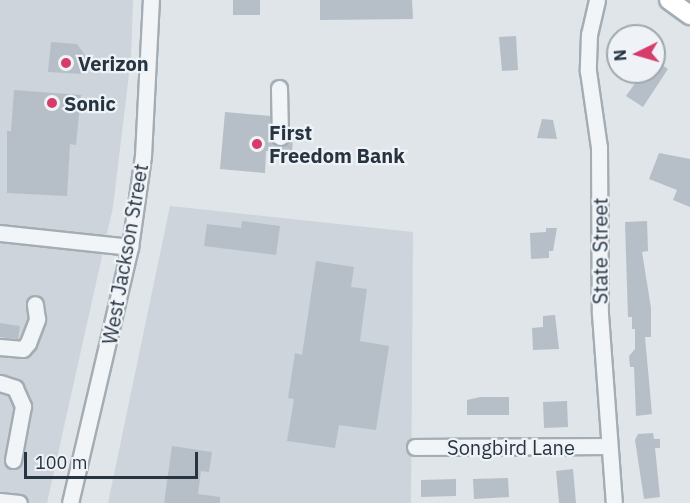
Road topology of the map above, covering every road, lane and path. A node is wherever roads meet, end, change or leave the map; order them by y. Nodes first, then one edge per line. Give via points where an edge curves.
1 (151, 0) edge
2 (597, 0) edge
3 (669, 0) edge
4 (690, 15) edge
5 (279, 88) dead end
6 (280, 136) tunnel mouth
7 (0, 233) edge
8 (130, 247) junction
9 (35, 304) dead end
10 (0, 347) edge
11 (0, 383) edge
12 (608, 446) junction
13 (415, 447) dead end
14 (13, 460) dead end
15 (0, 501) edge
16 (19, 503) edge
17 (70, 503) edge
18 (614, 503) edge

1 - 8 street, West Jackson Street via 143,156
2 - 12 street, State Street via 589,34 588,70 599,147 597,248
3 - 4 main road
5 - 6 street
7 - 8 street
8 - 17 street, West Jackson Street
9 - 10 street via 37,319 28,343 22,349
11 - 14 street via 15,388 23,406
12 - 13 street, Songbird Lane
12 - 18 street, State Street
15 - 16 street

